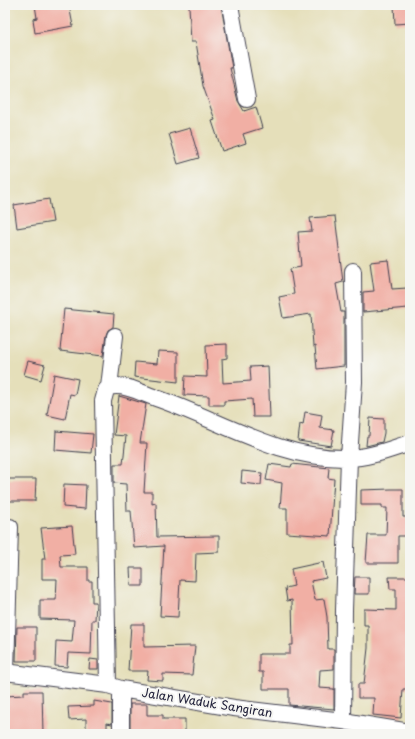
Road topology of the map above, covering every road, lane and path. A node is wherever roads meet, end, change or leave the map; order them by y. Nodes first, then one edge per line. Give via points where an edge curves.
1 (230, 5) edge
2 (248, 99) dead end
3 (353, 270) dead end
4 (116, 336) dead end
5 (109, 387) junction
6 (410, 443) edge
7 (349, 458) junction
8 (10, 527) dead end
9 (5, 672) edge
10 (115, 687) junction
11 (344, 721) junction
12 (371, 730) edge
13 (410, 732) edge
14 (121, 734) edge

1 - 2 street
3 - 7 street via 354,382
4 - 5 street
5 - 7 street via 123,386 163,400 282,448 310,455
5 - 10 street via 103,401
6 - 7 street via 382,452
7 - 11 street via 344,610
8 - 9 street
9 - 10 street, Jalan Waduk Sangiran
10 - 11 street, Jalan Waduk Sangiran via 234,708
10 - 14 street
11 - 12 street, Jalan Waduk Sangiran
12 - 13 street, Jalan Waduk Sangiran

